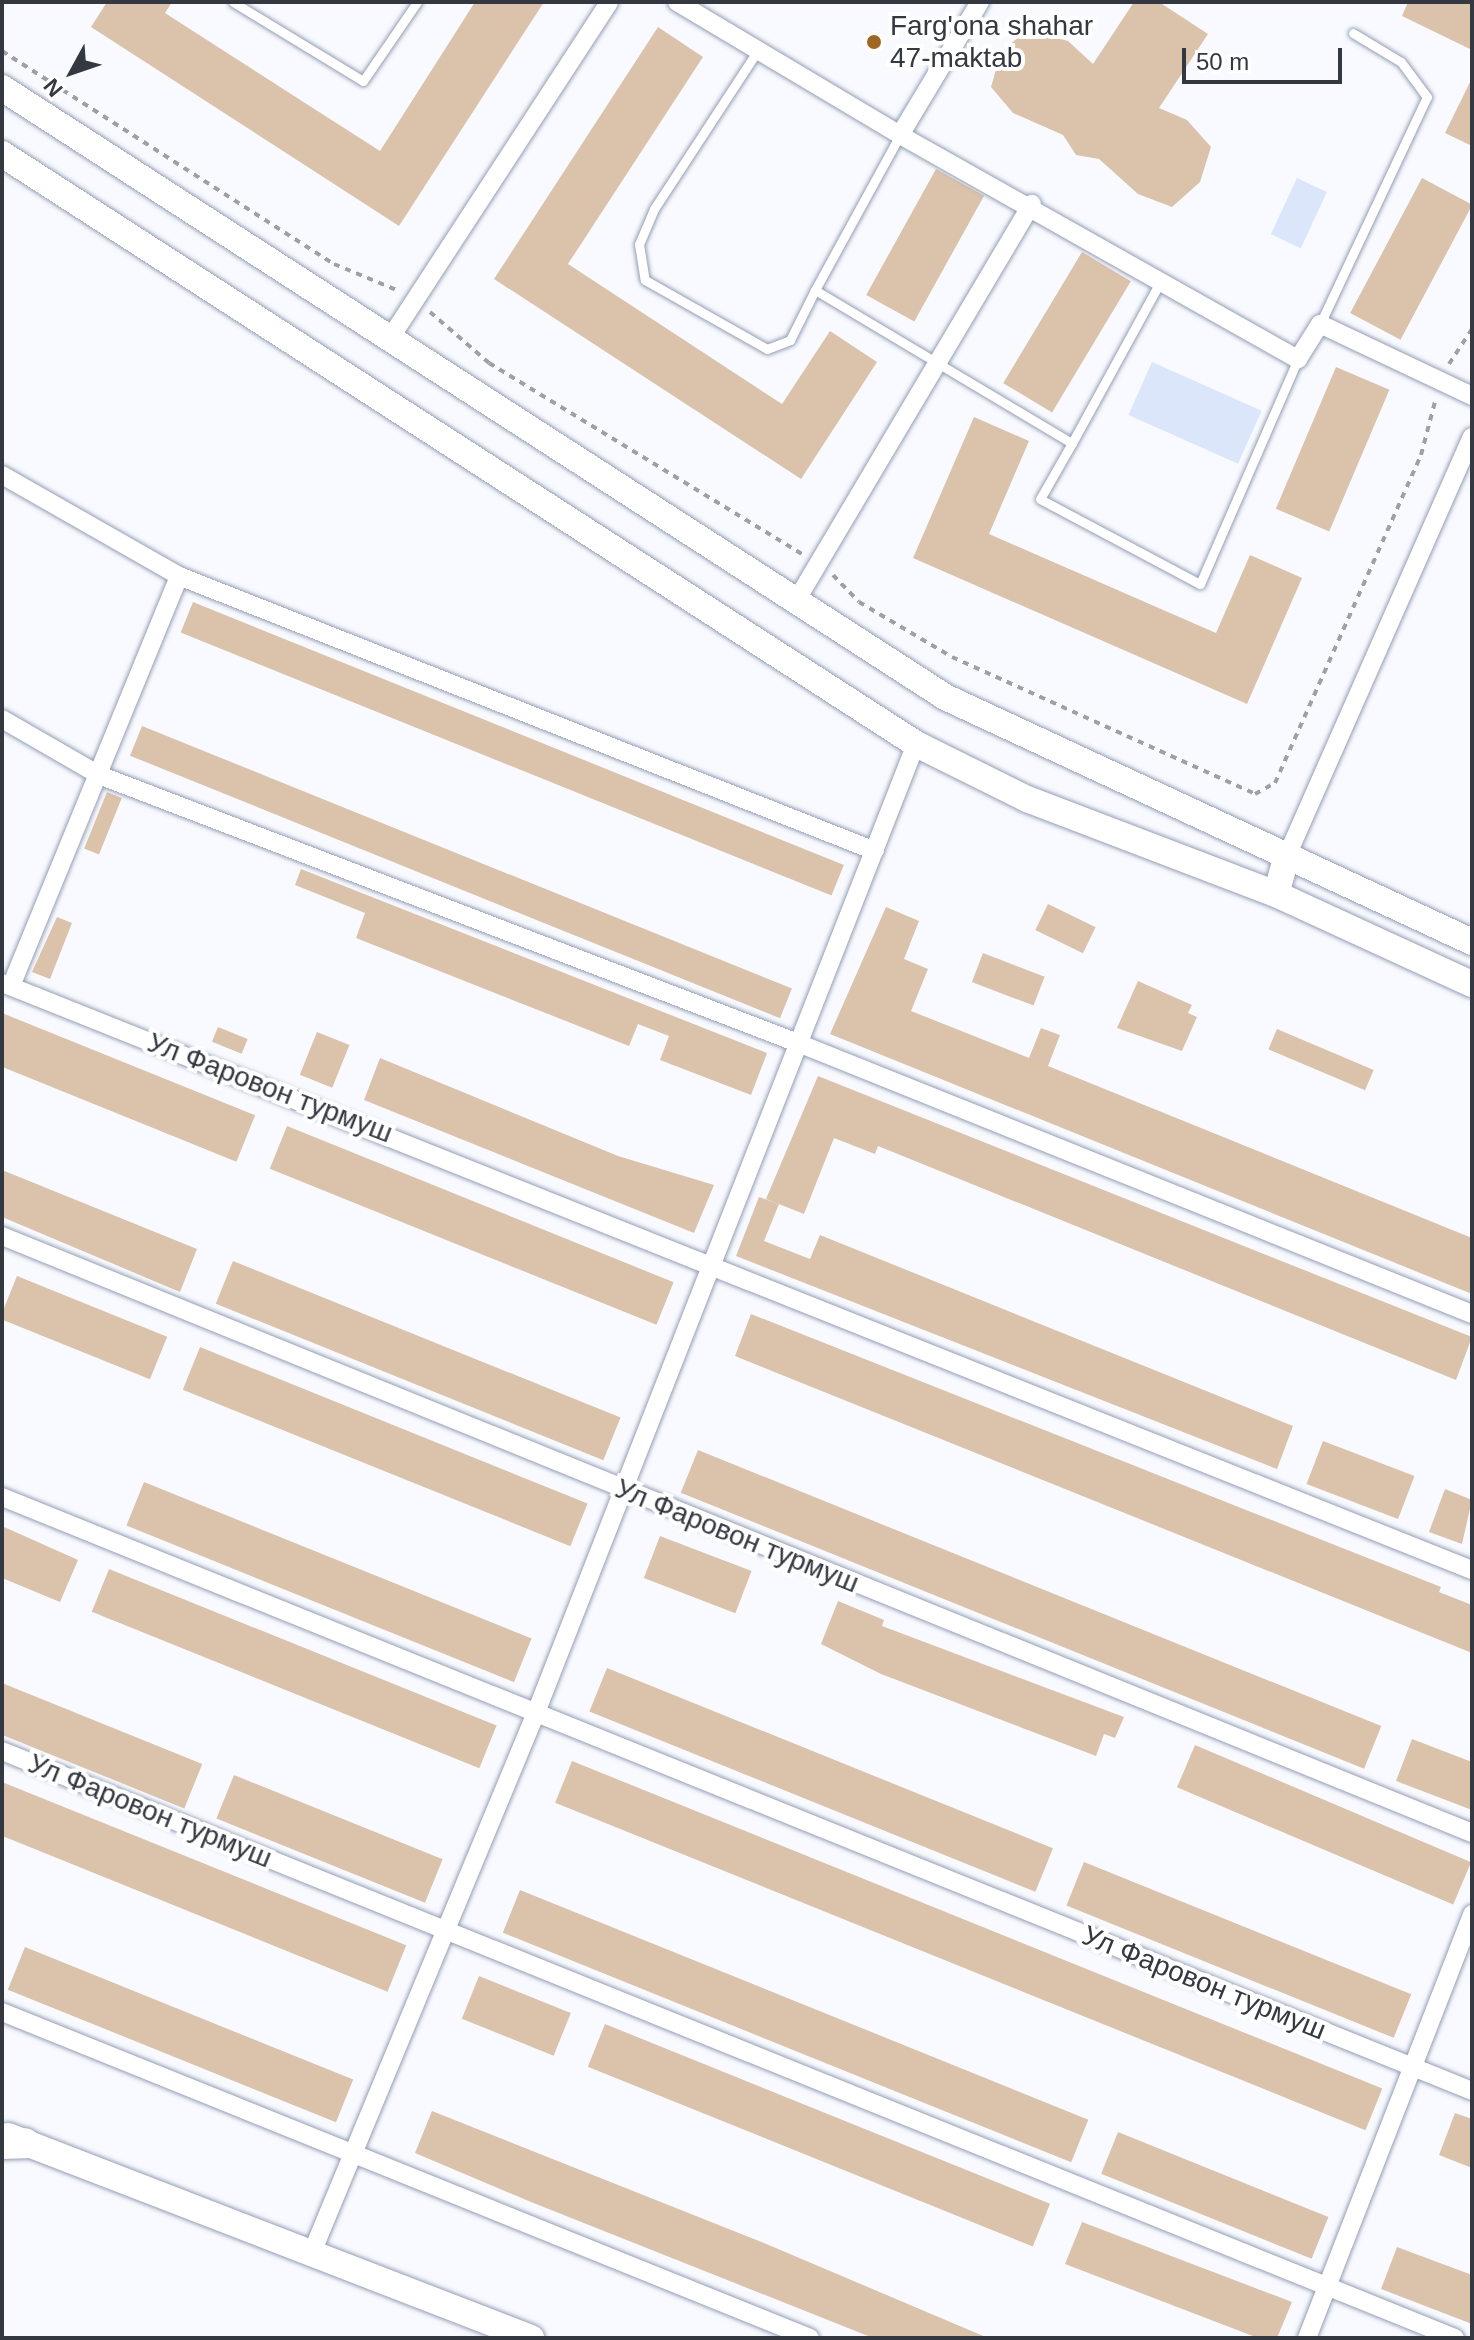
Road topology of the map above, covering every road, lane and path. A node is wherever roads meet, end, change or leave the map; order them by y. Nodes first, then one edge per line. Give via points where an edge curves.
1 (233, 2) edge
2 (417, 2) edge
3 (609, 2) edge
4 (677, 2) edge
5 (980, 2) edge
6 (1353, 33) dead end
7 (759, 49) junction
8 (2, 51) edge
9 (2, 88) edge
10 (900, 135) junction
11 (2, 154) edge
12 (1032, 204) junction
13 (1160, 282) junction
14 (815, 290) junction
15 (415, 301) junction
16 (1320, 324) junction
17 (1472, 329) edge
18 (389, 340) junction
19 (1298, 359) junction
20 (938, 367) junction
21 (1440, 381) junction
22 (1472, 396) edge
23 (1472, 437) edge
24 (1072, 443) junction
25 (6, 486) edge
26 (820, 561) junction
27 (179, 576) junction
28 (796, 601) junction
29 (2, 719) edge
30 (916, 744) junction
31 (99, 775) junction
32 (875, 851) junction
33 (1286, 858) junction
34 (1276, 894) junction
35 (1472, 942) edge
36 (6, 984) edge
37 (1472, 984) edge
38 (798, 1043) junction
39 (2, 1236) edge
40 (712, 1262) junction
41 (1472, 1314) edge
42 (622, 1489) junction
43 (2, 1497) edge
44 (1472, 1570) edge
45 (535, 1715) junction
46 (2, 1751) edge
47 (1472, 1833) edge
48 (1472, 1914) edge
49 (443, 1929) junction
50 (2, 2012) edge
51 (1412, 2067) junction
52 (1472, 2091) edge
53 (10, 2140) edge
54 (355, 2155) junction
55 (313, 2250) junction
56 (1327, 2286) junction
57 (531, 2338) edge
58 (810, 2338) edge
59 (1307, 2338) edge
60 (1455, 2338) edge

1 - 2 lane via 363,81
3 - 15 street
4 - 7 street
5 - 10 street
6 - 16 lane via 1401,62 1427,97
7 - 10 street
7 - 14 lane via 654,209 639,244 645,280 767,349 790,340
8 - 15 path via 334,264 374,275
9 - 18 street
10 - 12 street
10 - 14 lane
11 - 30 street
12 - 13 street
12 - 20 street
13 - 19 street
13 - 24 lane
14 - 20 lane
15 - 18 street
15 - 26 path via 489,363 785,548
16 - 19 street
16 - 21 street
17 - 21 path
18 - 28 street
19 - 24 lane via 1200,584 1040,499
20 - 24 lane
20 - 26 street
21 - 22 street
21 - 26 path via 1421,455 1275,783 1255,794 952,657 859,602
23 - 33 street
25 - 27 street
26 - 28 street
27 - 31 street
27 - 32 street
28 - 33 street via 945,697
29 - 31 street
30 - 32 street
30 - 34 street via 1027,799
31 - 36 street
31 - 38 street
32 - 38 street
33 - 34 street
33 - 35 street
34 - 37 street
36 - 40 street, Ул Фаровон турмуш
38 - 40 street
38 - 41 street
39 - 42 street, Ул Фаровон турмуш
40 - 42 street
40 - 44 street, Ул Фаровон турмуш
42 - 45 street
42 - 47 street, Ул Фаровон турмуш
43 - 45 street, Ул Фаровон турмуш
45 - 49 street
45 - 51 street, Ул Фаровон турмуш
46 - 49 street, Ул Фаровон турмуш
48 - 51 street
49 - 54 street
49 - 56 street, Ул Фаровон турмуш
50 - 54 street
51 - 52 street, Ул Фаровон турмуш
51 - 56 street
53 - 55 street
54 - 55 street
54 - 58 street
55 - 57 street
56 - 59 street
56 - 60 street, Ул Фаровон турмуш

